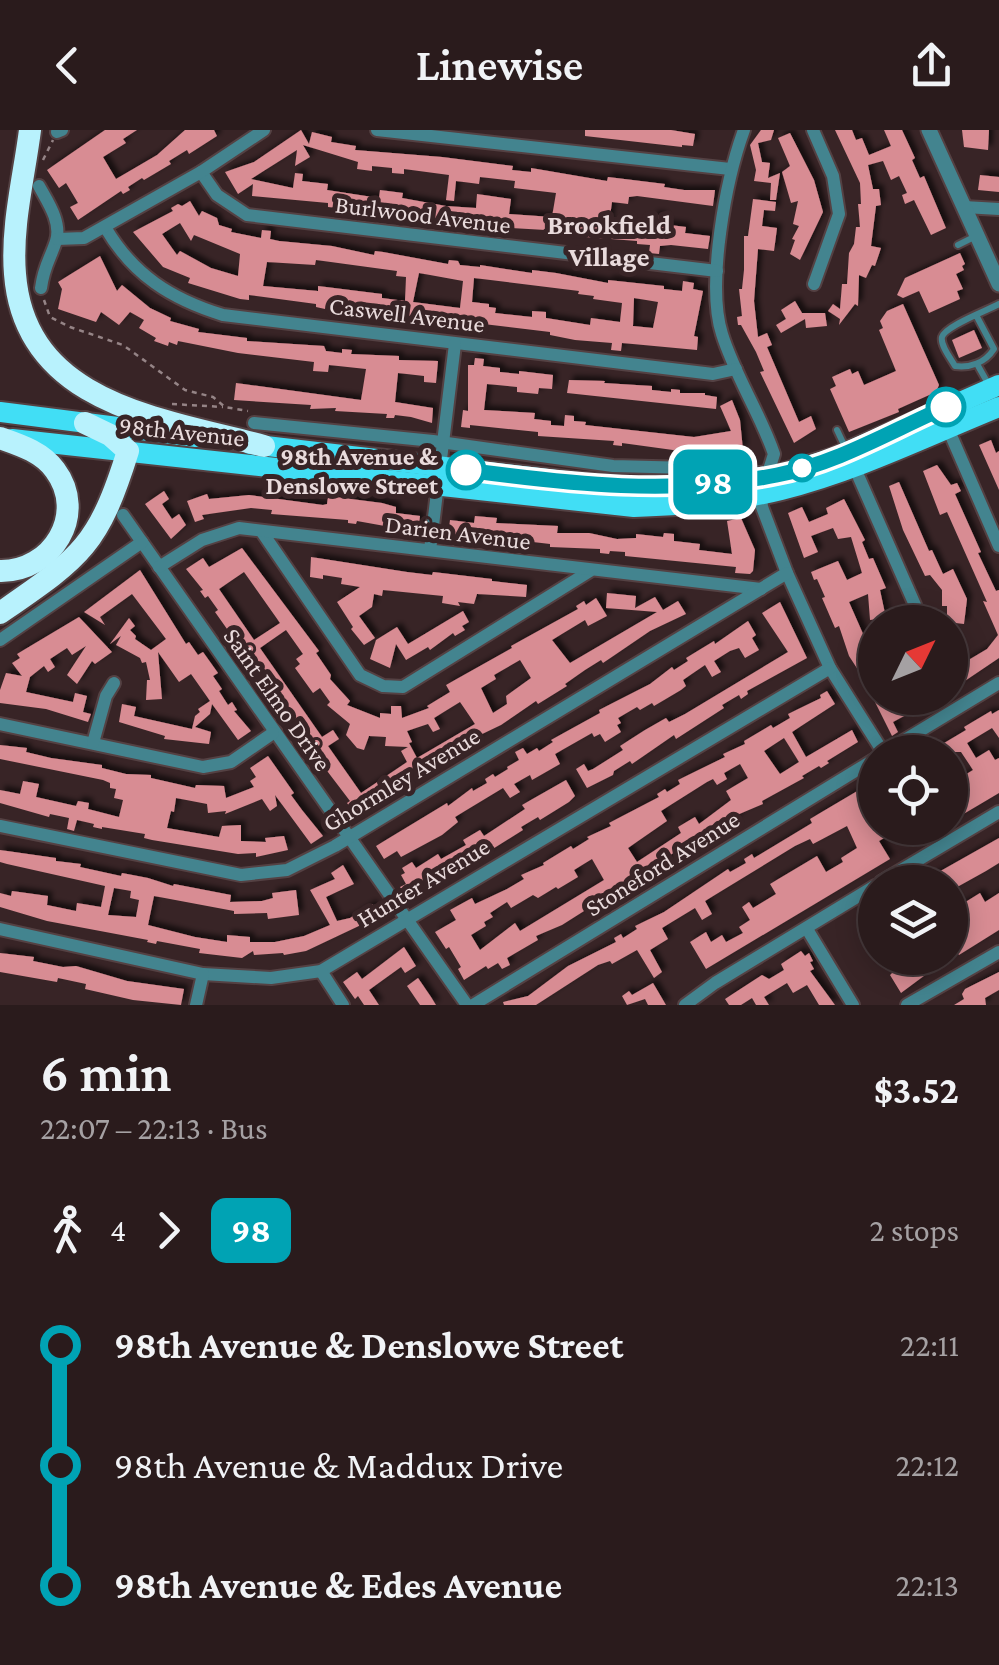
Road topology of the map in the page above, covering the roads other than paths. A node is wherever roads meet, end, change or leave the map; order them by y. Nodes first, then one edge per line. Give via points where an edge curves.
1 (30, 130) edge
2 (264, 130) edge
3 (376, 130) edge
4 (460, 130) edge
5 (744, 130) edge
6 (812, 130) edge
7 (929, 130) edge
8 (445, 139) junction
9 (730, 169) junction
10 (201, 172) junction
11 (39, 186) road end
12 (964, 206) junction
13 (999, 209) edge
14 (104, 227) junction
15 (978, 236) junction
16 (57, 239) junction
17 (958, 244) dead end
18 (718, 272) junction
19 (814, 284) dead end
20 (999, 284) edge
21 (41, 288) road end
22 (999, 304) edge
23 (976, 315) junction
24 (455, 344) junction
25 (977, 364) junction
26 (736, 369) junction
27 (996, 393) edge
28 (2, 413) edge
29 (944, 419) junction
30 (84, 423) junction
31 (254, 423) road end
32 (837, 430) dead end
33 (0, 438) edge
34 (443, 442) junction
35 (264, 446) junction
36 (128, 451) junction
37 (851, 460) junction
38 (440, 477) junction
39 (764, 486) junction
40 (124, 515) dead end
41 (262, 532) junction
42 (142, 542) junction
43 (999, 546) edge
44 (430, 550) junction
45 (159, 567) junction
46 (0, 571) edge
47 (590, 571) junction
48 (786, 572) junction
49 (761, 589) junction
50 (915, 605) dead end
51 (0, 613) edge
52 (0, 640) edge
53 (830, 668) junction
54 (114, 683) dead end
55 (999, 683) edge
56 (0, 724) edge
57 (274, 734) junction
58 (873, 735) edge
59 (912, 735) edge
60 (93, 742) junction
61 (858, 768) edge
62 (999, 812) edge
63 (0, 826) edge
64 (968, 831) edge
65 (348, 838) junction
66 (944, 845) edge
67 (911, 865) edge
68 (858, 897) edge
69 (404, 920) junction
70 (0, 929) edge
71 (806, 929) junction
72 (999, 952) edge
73 (321, 970) junction
74 (203, 974) junction
75 (196, 1005) edge
76 (343, 1005) edge
77 (470, 1005) edge
78 (685, 1005) edge
79 (853, 1005) edge
80 (907, 1005) edge

1 - 35 highway via 15,272 27,322 49,358 113,404
2 - 10 street
3 - 8 street
4 - 8 street
5 - 9 street
6 - 19 street via 833,176 839,214
7 - 12 street
8 - 9 street
9 - 18 street
10 - 14 street
10 - 18 street, Burlwood Avenue via 217,194 247,215
11 - 16 street via 55,217
12 - 13 street
12 - 15 street
14 - 16 street via 84,238
14 - 24 street, Caswell Avenue via 144,276 192,306
15 - 17 lane
15 - 20 street
16 - 21 street
18 - 26 street via 716,311
22 - 23 lane
23 - 25 lane via 994,350
23 - 25 lane via 950,328 942,341 955,366
24 - 26 street, Caswell Avenue via 712,374
24 - 34 street
25 - 27 lane
26 - 39 street via 774,454
27 - 29 main road, 98th Avenue
28 - 30 main road, 98th Avenue
29 - 37 main road, 98th Avenue
29 - 43 street
30 - 35 main road, 98th Avenue
30 - 36 highway
31 - 34 street, 98th Avenue
32 - 37 lane
33 - 36 main road, 98th Avenue
33 - 46 highway via 46,460 62,482 68,510 47,555
34 - 38 street
34 - 39 street, 98th Avenue via 612,466 730,469
35 - 38 main road, 98th Avenue
36 - 38 main road, 98th Avenue
36 - 51 highway via 114,497 87,545
37 - 39 main road, 98th Avenue
37 - 50 street
38 - 39 main road, 98th Avenue
38 - 44 street
39 - 48 street via 763,510
40 - 42 street, Saint Elmo Drive
41 - 44 street, Darien Avenue
41 - 45 street, Darien Avenue via 218,532
41 - 47 street via 360,675 383,686 403,687
42 - 45 street, Saint Elmo Drive
42 - 52 street
44 - 47 street, Darien Avenue
45 - 57 street, Saint Elmo Drive
47 - 49 street, Darien Avenue
48 - 49 street, Ghormley Avenue
48 - 53 street
49 - 65 street, Ghormley Avenue
53 - 58 street
53 - 69 street, Hunter Avenue
54 - 60 street
55 - 59 street
56 - 60 street
57 - 60 street via 230,762 204,767
57 - 65 street, Saint Elmo Drive
61 - 77 street, Stoneford Avenue
62 - 64 street
63 - 65 street, Ghormley Avenue via 241,875 287,870
65 - 69 street, Saint Elmo Drive
66 - 67 street
68 - 71 street
69 - 73 street, Hunter Avenue
69 - 77 street, Saint Elmo Drive
70 - 74 street, Hunter Avenue
71 - 78 street
71 - 79 street
72 - 80 street
73 - 74 street, Hunter Avenue via 271,978
73 - 76 street
74 - 75 street

